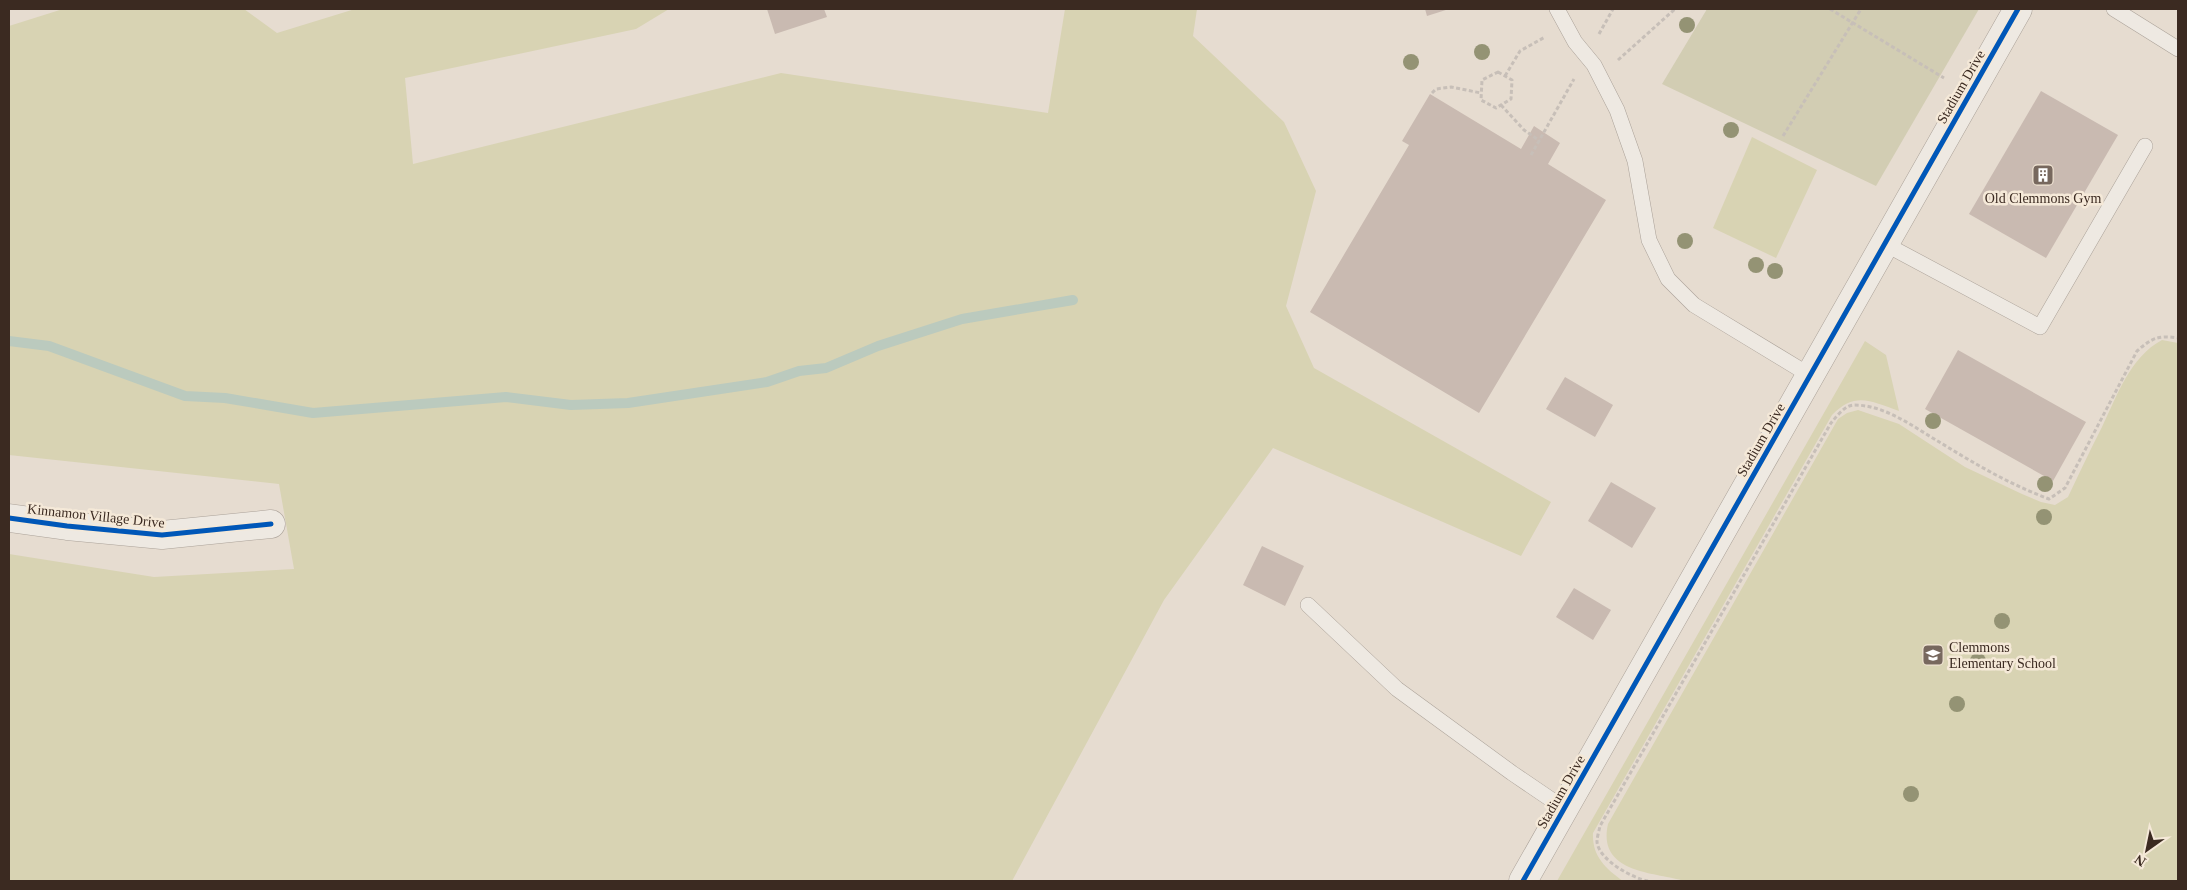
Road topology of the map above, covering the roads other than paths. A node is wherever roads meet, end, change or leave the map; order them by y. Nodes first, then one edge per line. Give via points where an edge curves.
1 (1557, 9) edge
2 (2018, 9) edge
3 (2114, 9) edge
4 (2178, 49) edge
5 (2146, 146) dead end
6 (1885, 244) junction
7 (1811, 376) junction
8 (9, 518) edge
9 (271, 524) dead end
10 (1308, 605) dead end
11 (1565, 809) junction
12 (1523, 881) edge

1 - 7 lane via 1575,42 1594,66 1617,110 1634,162 1649,240 1668,279 1694,304
2 - 6 street, Stadium Drive
3 - 4 lane
5 - 6 lane via 2040,327
6 - 7 street, Stadium Drive
7 - 11 street, Stadium Drive
8 - 9 street, Kinnamon Village Drive via 162,535
10 - 11 lane via 1396,689
11 - 12 street, Stadium Drive

